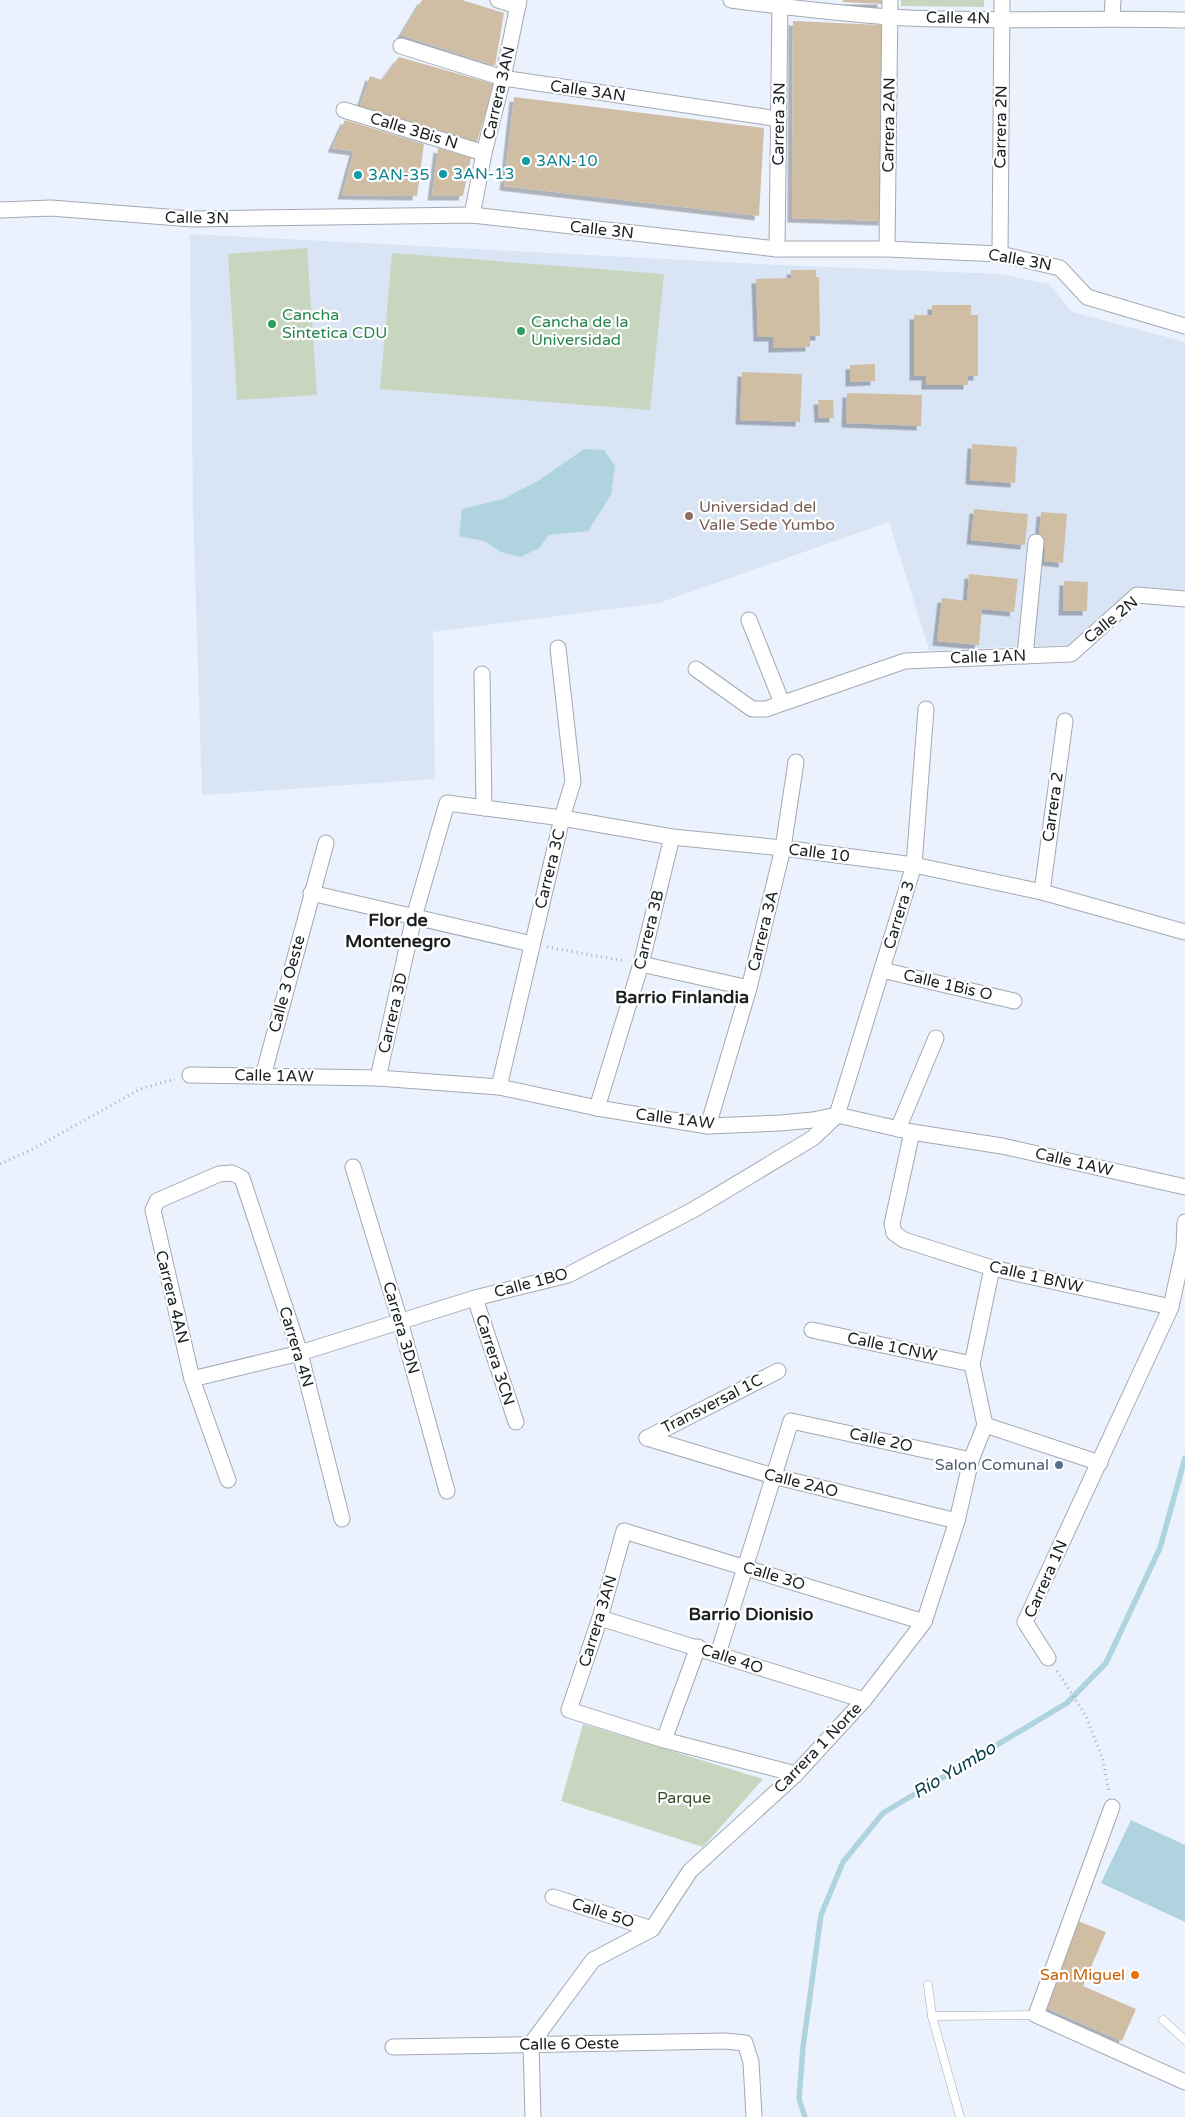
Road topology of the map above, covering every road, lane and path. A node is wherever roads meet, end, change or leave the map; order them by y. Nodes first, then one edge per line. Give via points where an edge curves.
1 (498, 0) edge
2 (731, 0) edge
3 (890, 0) edge
4 (1002, 0) edge
5 (1113, 0) edge
6 (519, 3) edge
7 (780, 3) edge
8 (890, 17) junction
9 (1112, 18) junction
10 (1002, 19) junction
11 (1185, 20) edge
12 (401, 46) dead end
13 (503, 78) junction
14 (344, 110) dead end
15 (779, 119) junction
16 (484, 153) junction
17 (0, 210) edge
18 (472, 215) junction
19 (777, 249) junction
20 (887, 249) junction
21 (1000, 254) junction
22 (1185, 326) edge
23 (1036, 542) dead end
24 (1185, 599) edge
25 (749, 620) dead end
26 (558, 648) dead end
27 (1071, 654) joint
28 (1025, 656) junction
29 (696, 669) dead end
30 (482, 674) dead end
31 (782, 703) junction
32 (926, 709) dead end
33 (1065, 721) dead end
34 (796, 762) dead end
35 (448, 803) joint
36 (484, 808) junction
37 (562, 818) junction
38 (672, 837) junction
39 (326, 843) dead end
40 (783, 848) junction
41 (914, 865) junction
42 (1042, 892) junction
43 (311, 893) junction
44 (414, 917) junction
45 (1185, 932) edge
46 (532, 944) junction
47 (642, 964) junction
48 (882, 970) junction
49 (748, 988) junction
50 (1014, 1001) dead end
51 (936, 1038) dead end
52 (190, 1075) joint
53 (263, 1076) junction
54 (378, 1078) junction
55 (499, 1087) junction
56 (597, 1108) junction
57 (837, 1115) junction
58 (708, 1126) junction
59 (905, 1130) junction
60 (0, 1164) edge
61 (353, 1167) dead end
62 (242, 1178) joint
63 (1185, 1187) edge
64 (1185, 1222) edge
65 (992, 1268) junction
66 (475, 1298) junction
67 (1171, 1306) junction
68 (400, 1321) junction
69 (812, 1330) dead end
70 (300, 1352) junction
71 (972, 1364) junction
72 (778, 1371) dead end
73 (192, 1379) junction
74 (516, 1422) dead end
75 (985, 1425) junction
76 (647, 1438) joint
77 (971, 1460) junction
78 (1100, 1462) junction
79 (773, 1476) junction
80 (228, 1480) dead end
81 (447, 1491) dead end
82 (342, 1519) dead end
83 (957, 1521) junction
84 (624, 1531) joint
85 (745, 1568) junction
86 (600, 1618) junction
87 (924, 1622) junction
88 (698, 1647) junction
89 (718, 1654) junction
90 (1048, 1658) joint
91 (864, 1700) junction
92 (664, 1740) junction
93 (796, 1774) junction
94 (1112, 1807) joint
95 (553, 1897) dead end
96 (652, 1929) junction
97 (928, 1985) dead end
98 (1036, 2014) junction
99 (932, 2016) junction
100 (1163, 2020) dead end
101 (1185, 2040) edge
102 (531, 2044) junction
103 (393, 2047) dead end
104 (1185, 2082) edge
105 (533, 2117) edge
106 (754, 2117) edge
107 (960, 2117) edge

1 - 6 street
2 - 7 street, Calle 4N
3 - 8 street, Carrera 2AN
4 - 10 street, Carrera 2N
5 - 9 street
6 - 13 street, Carrera 3AN
7 - 8 street, Calle 4N
7 - 15 street, Carrera 3N
8 - 10 street, Calle 4N
8 - 20 street, Carrera 2AN
9 - 10 street, Calle 4N
9 - 11 street, Calle 4N
10 - 21 street, Carrera 2N
12 - 13 street, Calle 3AN
13 - 15 street, Calle 3AN
13 - 16 street, Carrera 3AN
14 - 16 street, Calle 3Bis N
15 - 19 street, Carrera 3N
16 - 18 street, Carrera 3AN
17 - 18 street, Calle 3N via 51,208 192,219
18 - 19 street, Calle 3N
19 - 20 street, Calle 3N
20 - 21 street, Calle 3N
21 - 22 street, Calle 3N via 1060,268 1087,297
23 - 28 street
24 - 27 street, Calle 2N via 1137,595
25 - 31 street
26 - 37 street, Carrera 3C via 573,782
27 - 28 street, Calle 1AN
28 - 31 street, Calle 1AN via 905,661
29 - 31 street, Calle 1AN via 752,709 766,709
30 - 36 street
32 - 41 street, Carrera 3
33 - 42 street, Carrera 2
34 - 40 street, Carrera 3A
35 - 36 street, Calle 10
35 - 44 street, Carrera 3D
36 - 37 street, Calle 10
37 - 38 street, Calle 10
37 - 46 street, Carrera 3C
38 - 40 street, Calle 10
38 - 47 street, Carrera 3B
39 - 43 street
40 - 41 street, Calle 10
40 - 49 street, Carrera 3A
41 - 42 street, Calle 10
41 - 48 street, Carrera 3
42 - 45 street, Calle 10
43 - 44 street
43 - 53 street, Calle 3 Oeste
44 - 46 street
44 - 54 street, Carrera 3D
46 - 47 path
46 - 55 street, Carrera 3C
47 - 49 street
47 - 56 street, Carrera 3B
48 - 50 street, Calle 1Bis O
48 - 57 street, Carrera 3
49 - 58 street, Carrera 3A
51 - 59 street
52 - 53 street, Calle 1AW
52 - 60 path via 140,1089
53 - 54 street, Calle 1AW
54 - 55 street, Calle 1AW
55 - 56 street, Calle 1AW
56 - 58 street, Calle 1AW
57 - 58 street, Calle 1AW via 780,1123
57 - 59 street, Calle 1AW
57 - 66 street, Calle 1BO via 813,1138 702,1204 568,1275
59 - 63 street, Calle 1AW via 1002,1146
59 - 65 street, Calle 1 BNW via 892,1224 894,1233 904,1240
61 - 68 street, Carrera 3DN
62 - 70 street, Carrera 4N
62 - 73 street, Carrera 4AN via 232,1173 219,1174 156,1201 153,1210
64 - 67 street, Carrera 1N via 1184,1247
65 - 67 street, Calle 1 BNW
65 - 71 street
66 - 68 street, Calle 1BO
66 - 74 street, Carrera 3CN
67 - 78 street, Carrera 1N
68 - 70 street, Calle 1BO
68 - 81 street, Carrera 3DN
69 - 71 street, Calle 1CNW
70 - 73 street, Calle 1BO
70 - 82 street, Carrera 4N
71 - 75 street
72 - 76 street, Transversal 1C
73 - 80 street, Carrera 4AN
75 - 77 street, Carrera 1 Norte
75 - 78 street
76 - 79 street, Calle 2AO
77 - 79 street, Calle 2O via 791,1421
77 - 83 street, Carrera 1 Norte
78 - 90 street, Carrera 1N via 1025,1622
79 - 83 street, Calle 2AO
79 - 85 street
83 - 87 street, Carrera 1 Norte
84 - 85 street, Calle 3O
84 - 86 street, Carrera 3AN
85 - 87 street, Calle 3O
85 - 89 street
86 - 88 street, Calle 4O
86 - 92 street, Carrera 3AN via 569,1710
87 - 91 street, Carrera 1 Norte
88 - 89 street, Calle 4O
88 - 92 street
89 - 91 street, Calle 4O
90 - 94 path via 1086,1716 1103,1760
91 - 93 street, Carrera 1 Norte
92 - 93 street
93 - 96 street, Carrera 1 Norte via 690,1871
94 - 98 street
95 - 96 street, Calle 5O
96 - 102 street, Carrera 1 Norte via 592,1960
97 - 99 lane
98 - 99 lane
98 - 104 street
99 - 107 lane
100 - 101 lane
102 - 103 street, Calle 6 Oeste
102 - 105 street
102 - 106 street, Calle 6 Oeste via 745,2043 750,2062

